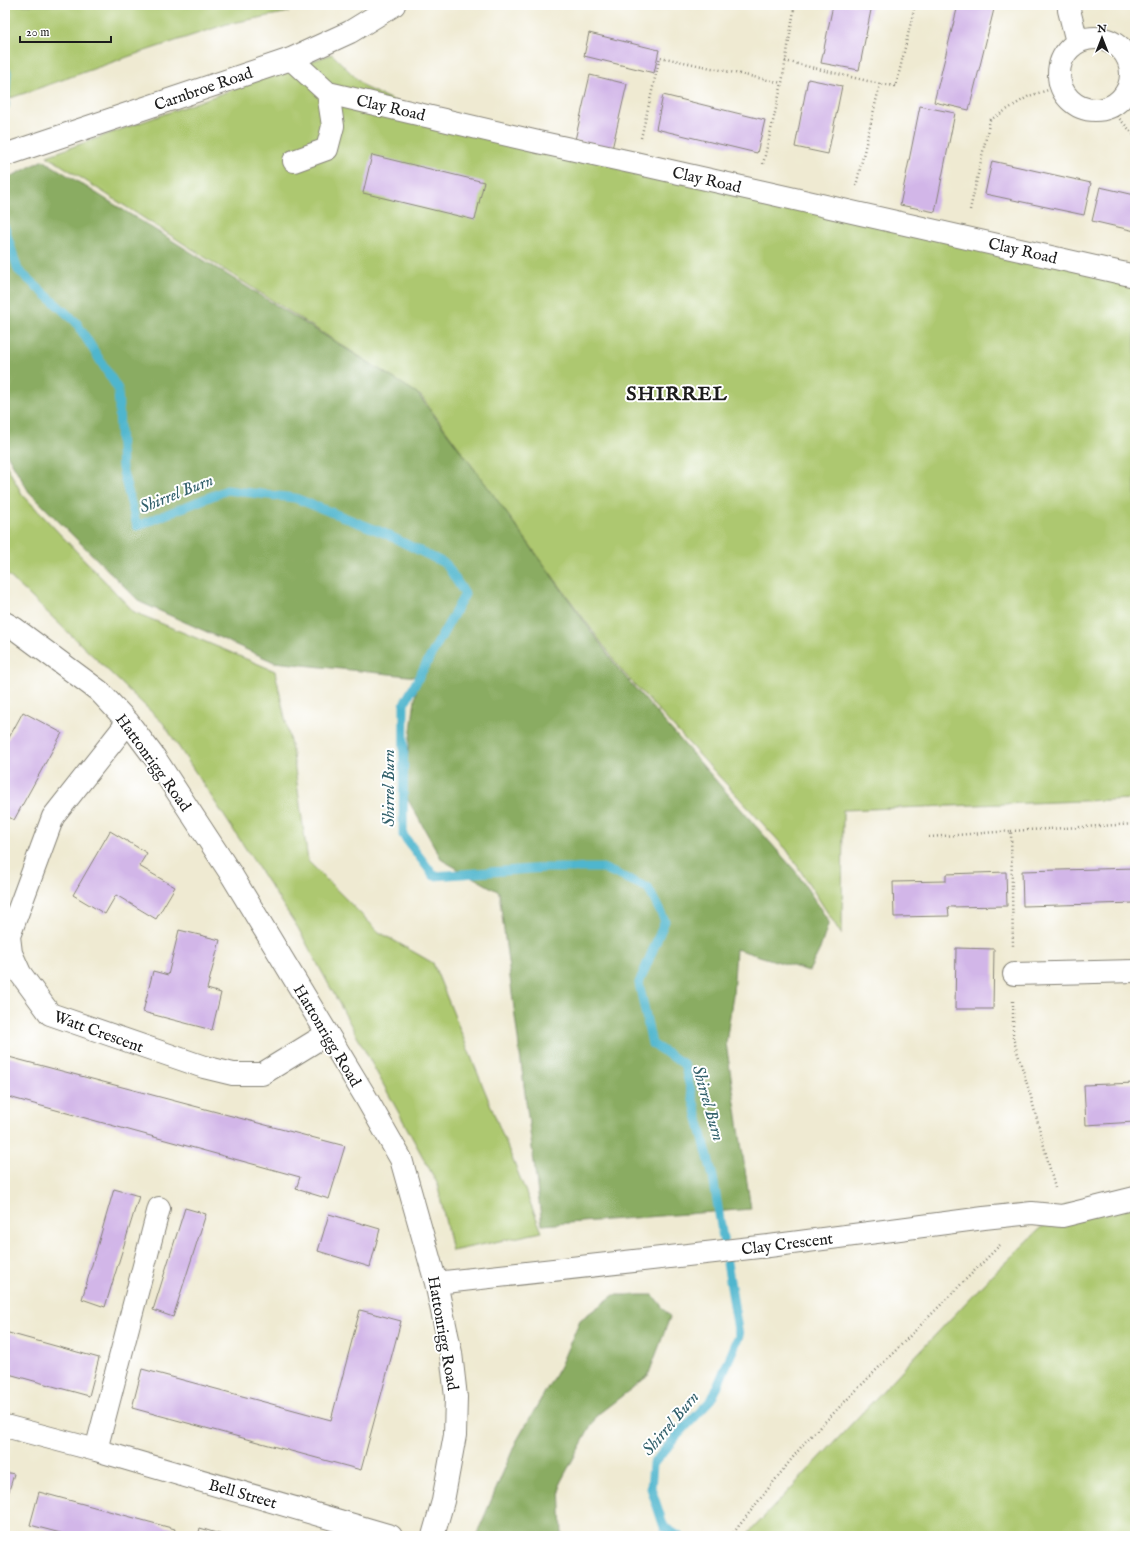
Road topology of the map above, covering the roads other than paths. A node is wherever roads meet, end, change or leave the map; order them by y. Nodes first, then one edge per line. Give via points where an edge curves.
1 (394, 5) edge
2 (1069, 5) edge
3 (1077, 42) junction
4 (291, 59) junction
5 (328, 93) junction
6 (5, 155) edge
7 (294, 161) dead end
8 (1135, 276) edge
9 (8, 631) edge
10 (128, 722) junction
11 (1135, 971) edge
12 (1014, 974) dead end
13 (327, 1034) junction
14 (1135, 1198) edge
15 (159, 1208) dead end
16 (436, 1283) junction
17 (5, 1426) edge
18 (96, 1450) junction
19 (391, 1536) edge
20 (434, 1536) edge

1 - 4 street, Carnbroe Road via 350,32
2 - 3 street
3 - 3 street via 1088,38 1111,41 1121,48 1128,58 1131,81 1127,92 1109,107 1098,110 1086,109 1066,96 1061,86 1061,61 1067,50
4 - 5 street, Clay Road
4 - 6 street, Carnbroe Road
5 - 7 street via 333,126 327,149
5 - 8 street, Clay Road
9 - 10 street, Hattonrigg Road via 99,692
10 - 13 street, Hattonrigg Road via 155,758 231,874
10 - 13 street, Watt Crescent via 53,817 9,936 11,953 20,973 50,1014 204,1067 233,1074 262,1074
11 - 12 street
13 - 16 street, Hattonrigg Road via 401,1159
14 - 16 street, Clay Crescent via 1062,1216 1032,1213 769,1246
15 - 18 street
16 - 20 street, Hattonrigg Road via 451,1353 456,1397 455,1435
17 - 18 street, Bell Street
18 - 19 street, Bell Street

